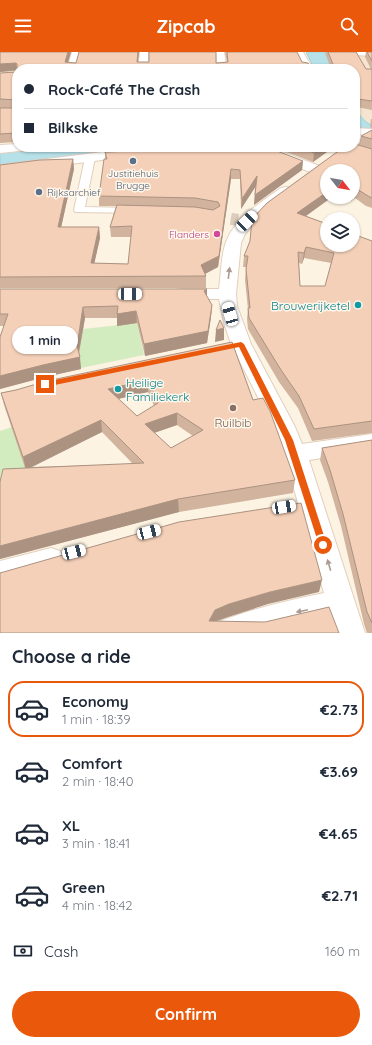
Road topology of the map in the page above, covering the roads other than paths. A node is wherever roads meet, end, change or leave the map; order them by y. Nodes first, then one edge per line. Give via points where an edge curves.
1 (76, 52) edge
2 (144, 52) edge
3 (220, 52) edge
4 (299, 52) edge
5 (356, 53) edge
6 (372, 54) edge
7 (362, 63) edge
8 (73, 64) edge
9 (143, 64) edge
10 (221, 64) edge
11 (305, 64) edge
12 (360, 131) edge
13 (372, 132) edge
14 (360, 142) edge
15 (12, 148) edge
16 (0, 149) edge
17 (276, 152) edge
18 (146, 154) edge
19 (90, 158) junction
20 (0, 169) edge
21 (143, 212) edge
22 (164, 294) edge
23 (227, 294) junction
24 (372, 442) edge
25 (295, 454) junction
26 (310, 502) junction
27 (284, 507) edge
28 (74, 552) edge
29 (0, 573) edge
30 (340, 602) junction
31 (226, 633) edge
32 (350, 633) edge

1 - 8 street
2 - 9 street
3 - 10 street
4 - 11 street
5 - 6 street
5 - 7 street
12 - 13 street
13 - 14 street
15 - 16 street
23 -> 17 street via 233,243 243,220 321,165
18 - 19 street
19 - 20 street
19 - 21 street via 79,210
22 - 23 street
23 - 25 street via 232,346 284,427
24 - 25 street
25 - 26 street
26 - 27 street
30 -> 26 street
28 - 29 street
30 -> 31 street via 268,618
30 - 32 street

